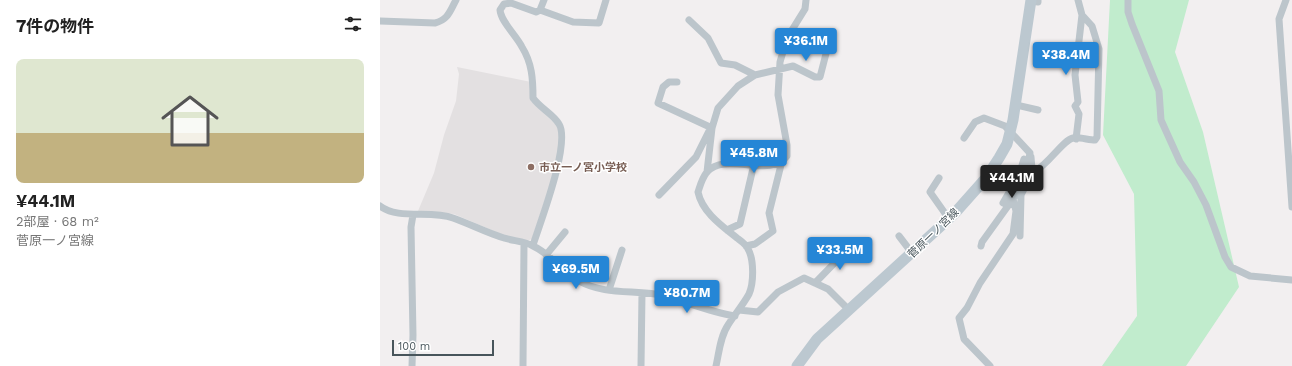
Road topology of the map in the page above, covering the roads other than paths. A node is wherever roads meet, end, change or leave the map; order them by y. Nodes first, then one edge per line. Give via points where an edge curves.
1 (456, 0) edge
2 (544, 0) edge
3 (606, 0) edge
4 (806, 0) edge
5 (1032, 0) edge
6 (1078, 0) edge
7 (1128, 0) edge
8 (1286, 0) edge
9 (540, 10) junction
10 (1082, 15) junction
11 (689, 20) dead end
12 (380, 21) edge
13 (828, 46) dead end
14 (779, 68) junction
15 (755, 75) junction
16 (677, 82) dead end
17 (1016, 105) junction
18 (1038, 110) dead end
19 (711, 128) junction
20 (1010, 133) junction
21 (964, 138) dead end
22 (1076, 139) junction
23 (709, 147) junction
24 (1028, 150) junction
25 (696, 157) junction
26 (782, 161) junction
27 (754, 164) junction
28 (1032, 169) junction
29 (707, 172) junction
30 (939, 178) dead end
31 (659, 195) dead end
32 (1013, 199) junction
33 (1003, 203) dead end
34 (380, 206) edge
35 (1292, 207) edge
36 (413, 215) junction
37 (949, 219) junction
38 (727, 230) junction
39 (565, 232) dead end
40 (899, 236) dead end
41 (1020, 236) dead end
42 (524, 243) junction
43 (533, 245) junction
44 (852, 245) dead end
45 (746, 246) junction
46 (981, 246) dead end
47 (622, 250) dead end
48 (912, 253) junction
49 (546, 255) junction
50 (1292, 280) edge
51 (815, 283) junction
52 (609, 290) junction
53 (642, 293) junction
54 (849, 310) junction
55 (737, 313) junction
56 (412, 366) edge
57 (523, 366) edge
58 (641, 366) edge
59 (716, 366) edge
60 (797, 366) edge
61 (990, 366) edge

1 - 12 street via 448,16 435,23
2 - 9 street
3 - 9 street via 599,23 573,22
4 - 14 street via 805,9 787,38
5 - 17 main road, 菅原一ノ宮線
6 - 10 street
7 - 50 street via 1128,12 1159,91 1161,120 1180,162 1206,205 1231,268 1250,276
8 - 35 street via 1279,19
9 - 43 street via 536,12 508,2 502,5 500,11 529,62 533,76 534,98 559,124 563,134 558,166
10 - 22 street via 1075,75 1078,102 1075,106 1079,114
10 - 22 street via 1092,26 1099,49 1099,96 1097,137 1095,140
11 - 15 street via 708,38 721,63 735,65
13 - 14 street via 820,77 793,66
14 - 15 street
14 - 26 street via 778,95 788,145
15 - 19 street via 738,86 718,108
16 - 19 street via 669,82 663,87 658,103
17 - 18 street
17 - 20 main road, 菅原一ノ宮線
19 - 23 street
19 - 25 street
20 - 21 street via 1005,126 984,118 975,122
20 - 24 street
20 - 37 main road, 菅原一ノ宮線 via 999,158 986,178
22 - 28 street via 1065,143 1041,168 1035,171
23 - 25 street
23 - 29 street
24 - 28 street via 1032,159
24 - 32 street via 1025,177
24 - 33 street via 1019,175
25 - 31 street
26 - 27 street via 768,165
26 - 45 street via 769,212 773,231 755,244
27 - 29 street via 720,165
27 - 38 street via 740,224
28 - 41 street via 1021,195
29 - 38 street via 698,192 699,200
30 - 37 street via 930,192
32 - 46 street
32 - 61 street via 1016,211 1013,234 959,318 964,339
34 - 36 street via 386,210
36 - 42 street via 438,213
36 - 56 street
37 - 48 main road, 菅原一ノ宮線
38 - 45 street
39 - 49 street
40 - 48 street
42 - 43 street
42 - 57 street
43 - 49 street
44 - 51 street
45 - 55 street via 751,258 752,283
47 - 52 street
48 - 54 main road, 菅原一ノ宮線
49 - 52 street via 578,281
51 - 54 street via 828,289
51 - 55 street via 804,278 778,292 758,312
52 - 53 street
53 - 55 street via 665,296 710,312
53 - 58 street
54 - 60 main road, 菅原一ノ宮線 via 817,339
55 - 59 street via 721,341

